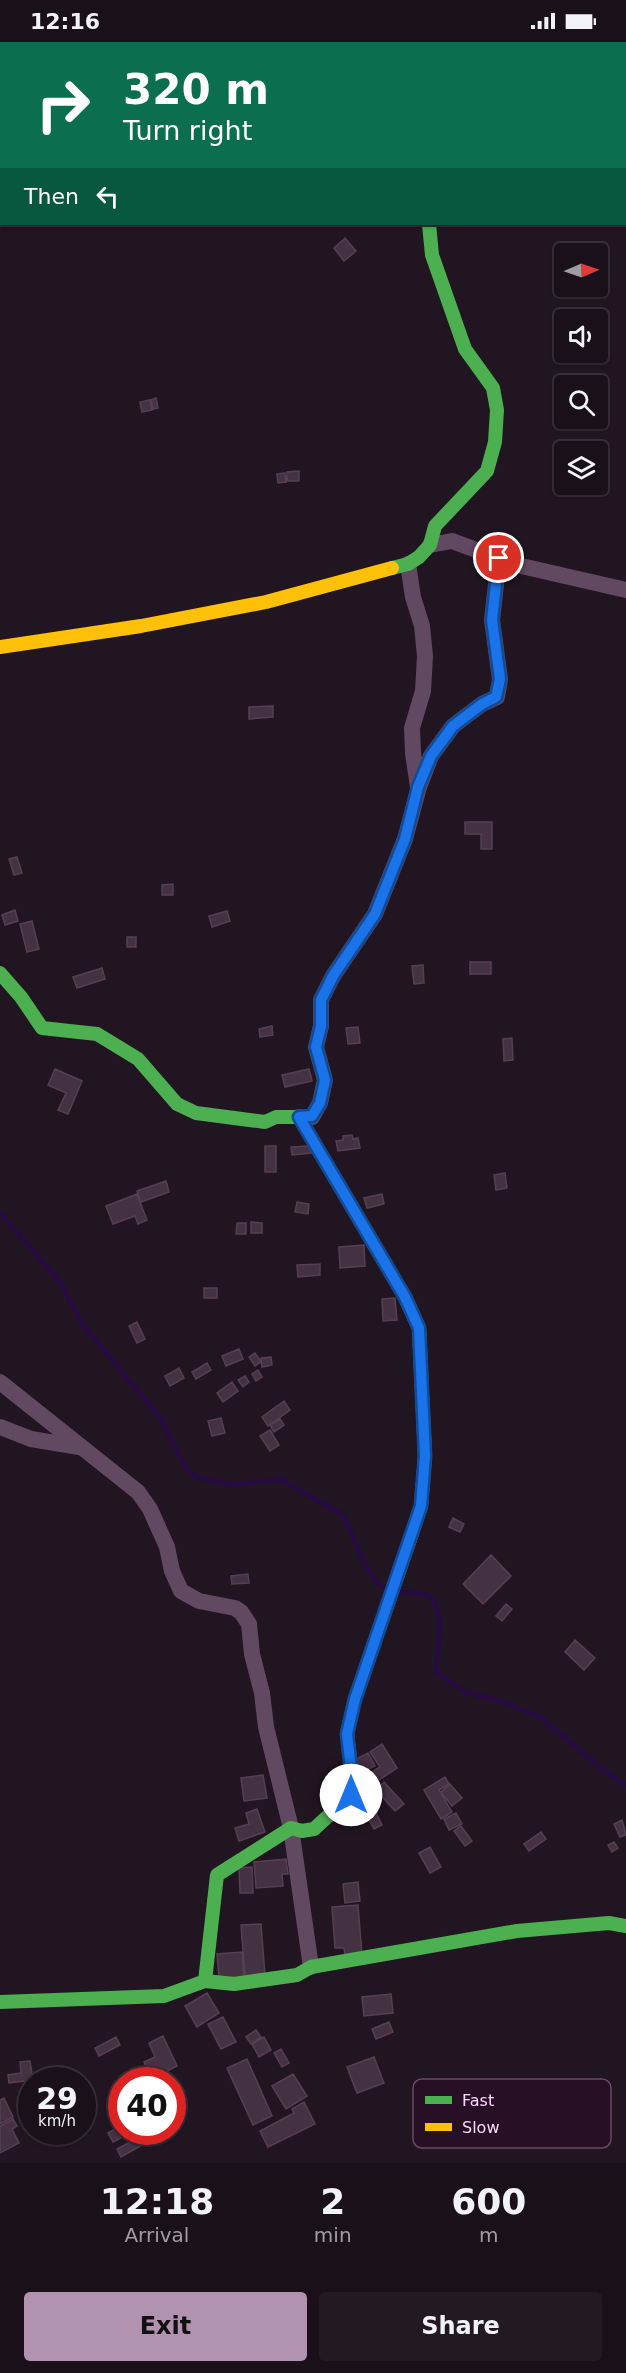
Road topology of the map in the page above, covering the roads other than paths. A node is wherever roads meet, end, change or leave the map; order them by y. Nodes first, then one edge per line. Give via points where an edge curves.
1 (429, 225) edge
2 (430, 545) junction
3 (499, 558) junction
4 (408, 564) junction
5 (626, 591) edge
6 (0, 646) edge
7 (418, 787) junction
8 (0, 973) edge
9 (299, 1117) junction
10 (0, 1382) edge
11 (0, 1427) edge
12 (80, 1447) junction
13 (291, 1828) junction
14 (626, 1926) edge
15 (311, 1967) junction
16 (205, 1981) junction
17 (0, 2002) edge

1 - 2 street via 432,255 465,349 492,388 497,411 495,442 487,471 442,516
2 - 3 street via 452,541
2 - 4 street
3 - 5 street
3 - 7 street via 492,620 500,679 496,697 453,726 431,756
4 - 6 street via 266,602 141,626
4 - 7 street via 425,656 423,691 412,728
7 - 9 street via 405,839 375,914 321,1000 316,1047 325,1080 320,1103 312,1116
8 - 9 street via 42,1028 97,1034 138,1059 177,1104 196,1113 265,1122 276,1116
9 - 13 street via 405,1297 419,1328 425,1456 421,1506 355,1699 347,1734 351,1795 314,1829
10 - 12 street
11 - 12 street via 31,1439
12 - 13 street via 138,1492 150,1509 181,1591 199,1601 235,1608 249,1624 266,1727
13 - 15 street
13 - 16 street via 217,1875
14 - 15 street via 609,1923 517,1930
15 - 16 street via 297,1975 234,1984
16 - 17 street via 164,1996

